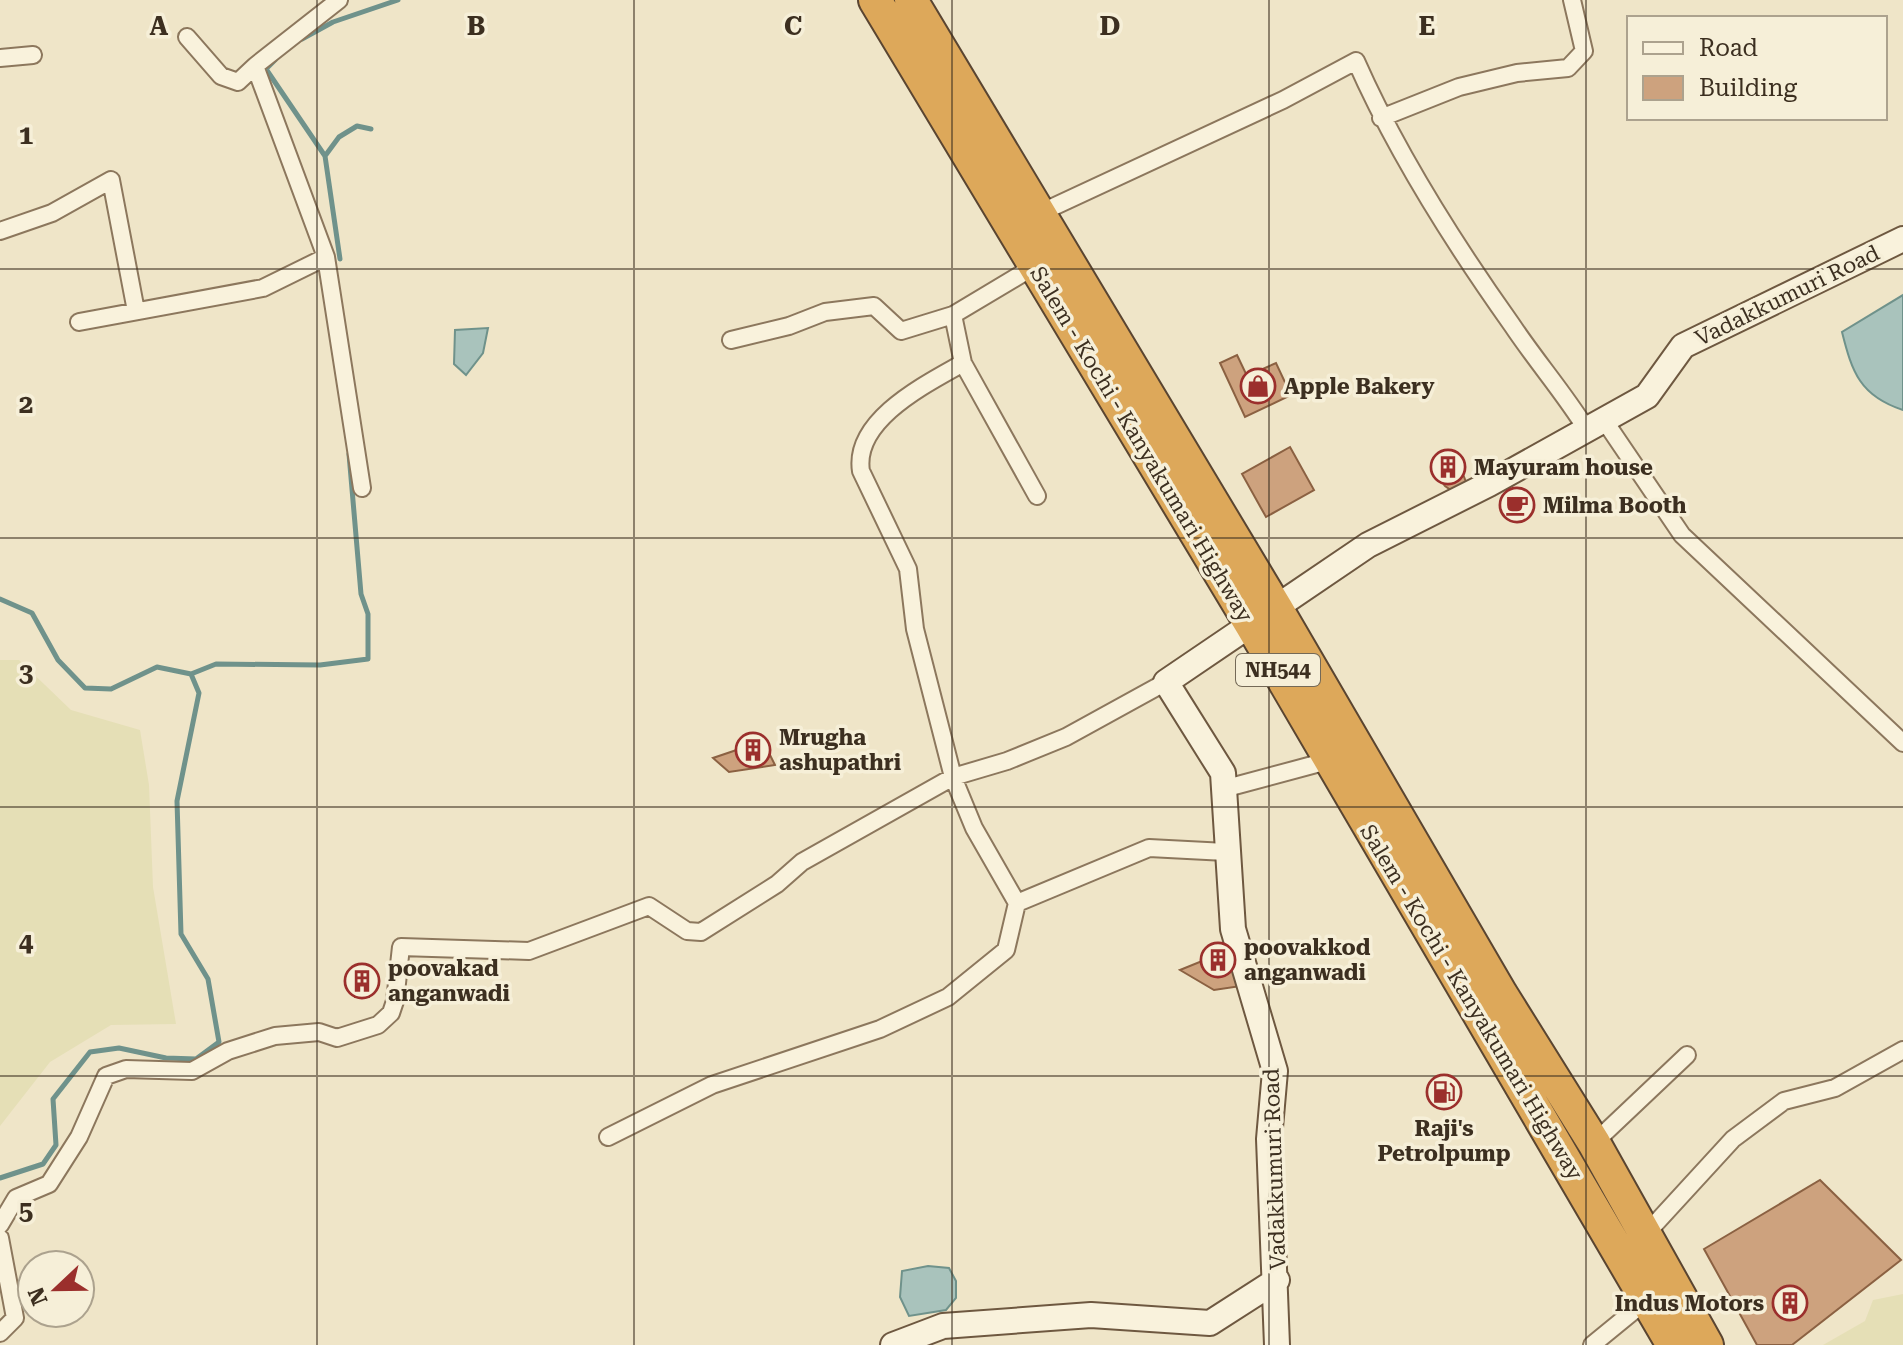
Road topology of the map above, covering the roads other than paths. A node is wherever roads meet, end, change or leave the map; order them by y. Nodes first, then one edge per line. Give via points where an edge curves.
1 (339, 0) edge
2 (875, 0) edge
3 (911, 0) edge
4 (1572, 0) edge
5 (187, 37) dead end
6 (33, 55) dead end
7 (0, 58) edge
8 (255, 66) junction
9 (1381, 118) junction
10 (1040, 213) junction
11 (0, 231) edge
12 (1903, 239) edge
13 (326, 257) junction
14 (1035, 266) junction
15 (136, 311) junction
16 (953, 315) junction
17 (79, 322) dead end
18 (731, 340) dead end
19 (963, 363) junction
20 (1596, 425) junction
21 (362, 488) dead end
22 (1037, 496) dead end
23 (1264, 617) junction
24 (1166, 682) junction
25 (1903, 743) edge
26 (1331, 760) junction
27 (953, 777) junction
28 (1223, 789) junction
29 (1226, 852) junction
30 (1017, 903) junction
31 (1903, 1050) edge
32 (1687, 1055) dead end
33 (608, 1137) dead end
34 (1594, 1143) junction
35 (0, 1225) edge
36 (1644, 1236) junction
37 (0, 1238) edge
38 (1277, 1280) junction
39 (1647, 1300) junction
40 (0, 1333) edge
41 (893, 1345) edge
42 (1277, 1345) edge
43 (1592, 1345) edge
44 (1673, 1345) edge
45 (1707, 1345) edge

1 - 8 street
2 - 14 highway, Salem - Kochi - Kanyakumari Highway / NH544
3 - 10 highway, Salem - Kochi - Kanyakumari Highway / NH544
4 - 9 street via 1584,51 1568,68 1459,87
5 - 8 street via 221,76 238,82
6 - 7 street
8 - 13 street
9 - 10 street via 1356,61
9 - 20 street via 1513,327
10 - 23 highway, Salem - Kochi - Kanyakumari Highway / NH544
11 - 15 street via 52,213 111,180
12 - 20 street, Vadakkumuri Road via 1683,346 1647,396
13 - 15 street via 263,288
13 - 21 street
14 - 16 street
14 - 23 highway, Salem - Kochi - Kanyakumari Highway / NH544
15 - 17 street
16 - 18 street via 901,331 874,306 862,307 825,312
16 - 19 street
19 - 22 street
19 - 27 street via 913,391 877,422 859,458 908,569 915,629
20 - 23 street, Vadakkumuri Road via 1368,545
20 - 25 street via 1682,535
23 - 24 street, Vadakkumuri Road
23 - 26 highway, Salem - Kochi - Kanyakumari Highway / NH544
23 - 34 highway, Salem - Kochi - Kanyakumari Highway / NH544
24 - 27 street via 1066,737
24 - 28 street, Vadakkumuri Road via 1223,773
26 - 28 street
26 - 39 highway, Salem - Kochi - Kanyakumari Highway / NH544
27 - 30 street via 974,828
27 - 35 street via 802,862 701,932 687,931 649,906 529,951 401,947 395,1001 378,1025 337,1038 319,1032 275,1036 228,1051 192,1071 126,1069 106,1076 79,1137 49,1184 16,1198
28 - 29 street, Vadakkumuri Road
29 - 30 street via 1149,848
29 - 38 street, Vadakkumuri Road via 1233,929 1275,1071 1269,1139
30 - 33 street via 1006,950 948,997 880,1029 712,1085
31 - 36 street via 1835,1088 1784,1101 1733,1139
32 - 34 street
34 - 36 highway, Salem - Kochi - Kanyakumari Highway / NH544
36 - 45 highway, Salem - Kochi - Kanyakumari Highway / NH544
37 - 40 street via 15,1318
38 - 41 street via 1210,1323 1076,1316 943,1326
38 - 42 street, Vadakkumuri Road
39 - 43 street
39 - 44 highway, Salem - Kochi - Kanyakumari Highway / NH544

